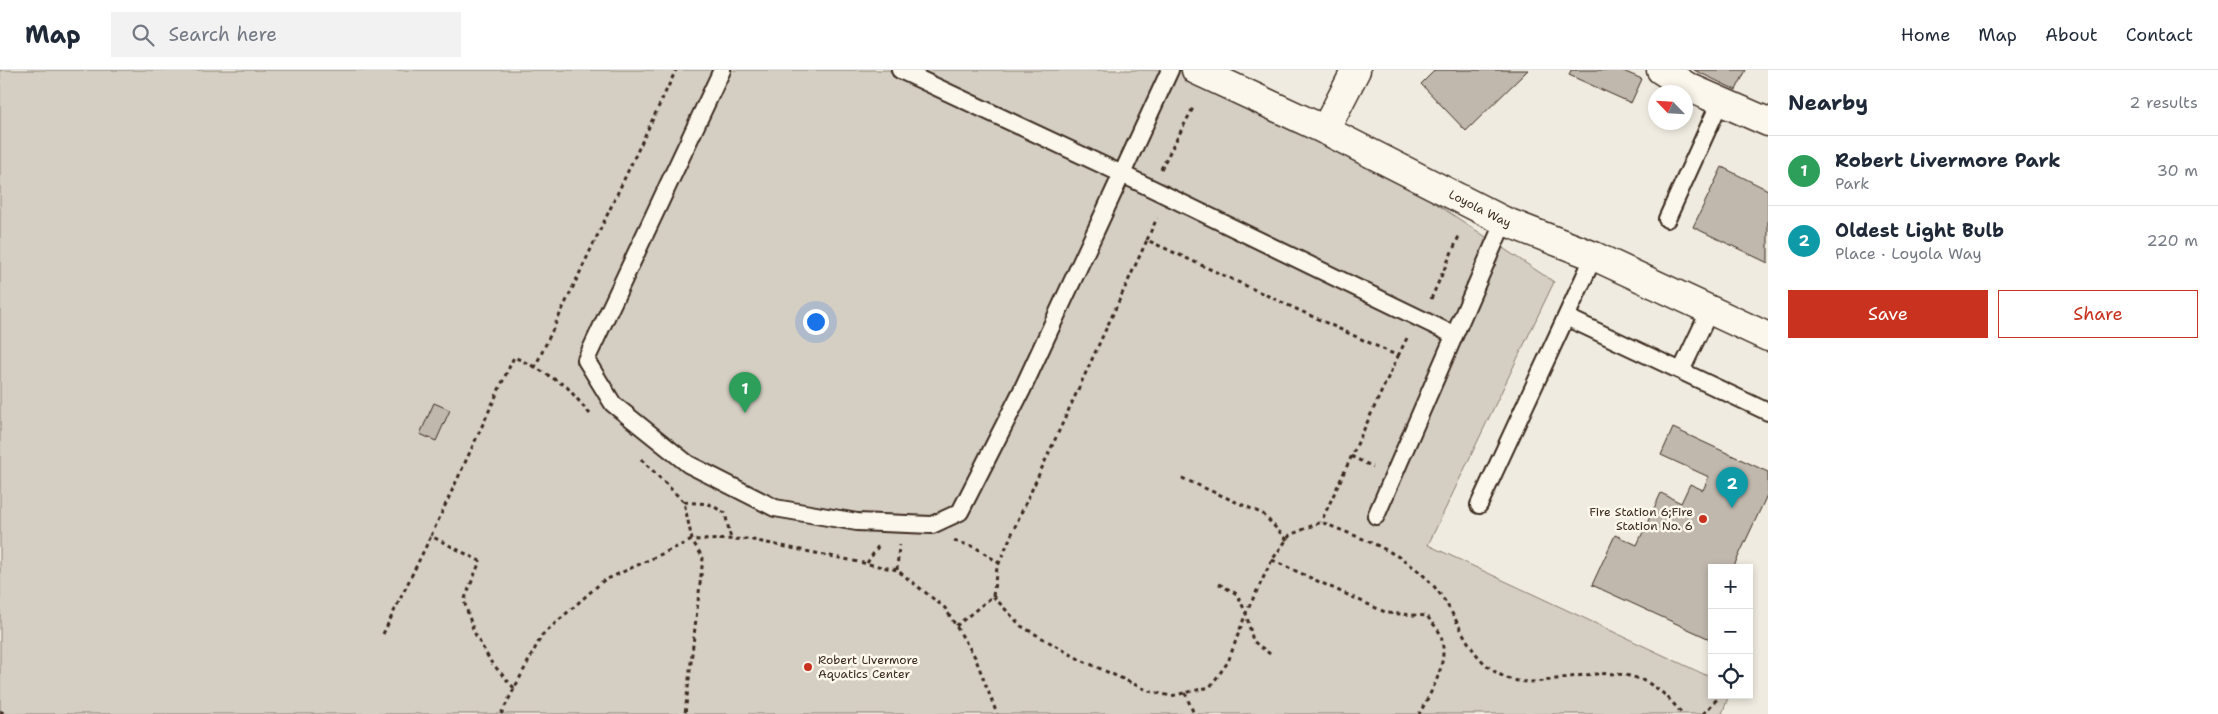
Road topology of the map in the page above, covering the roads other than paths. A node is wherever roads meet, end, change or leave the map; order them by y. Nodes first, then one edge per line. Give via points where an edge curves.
1 (722, 70) edge
2 (900, 70) edge
3 (1170, 70) edge
4 (1196, 70) edge
5 (1356, 70) edge
6 (1661, 70) edge
7 (1720, 102) junction
8 (1768, 122) edge
9 (1325, 130) junction
10 (1122, 174) junction
11 (1668, 218) dead end
12 (1504, 221) junction
13 (1594, 256) junction
14 (1710, 310) junction
15 (1566, 317) junction
16 (1454, 335) junction
17 (1768, 336) edge
18 (1681, 371) junction
19 (1768, 412) edge
20 (1479, 505) dead end
21 (1376, 516) dead end

1 - 10 lane via 586,360 613,404 688,464 775,508 857,522 932,525 960,512 1022,390
2 - 10 lane
3 - 10 lane
4 - 9 street, Loyola Way
5 - 9 street
6 - 7 street
7 - 8 street
7 - 11 lane
9 - 12 street, Loyola Way
10 - 16 lane
12 - 13 street, Loyola Way
12 - 16 lane
13 - 14 street, Loyola Way
13 - 15 lane
14 - 17 street, Loyola Way
14 - 18 lane
15 - 18 lane
15 - 20 lane
16 - 21 lane
18 - 19 lane

